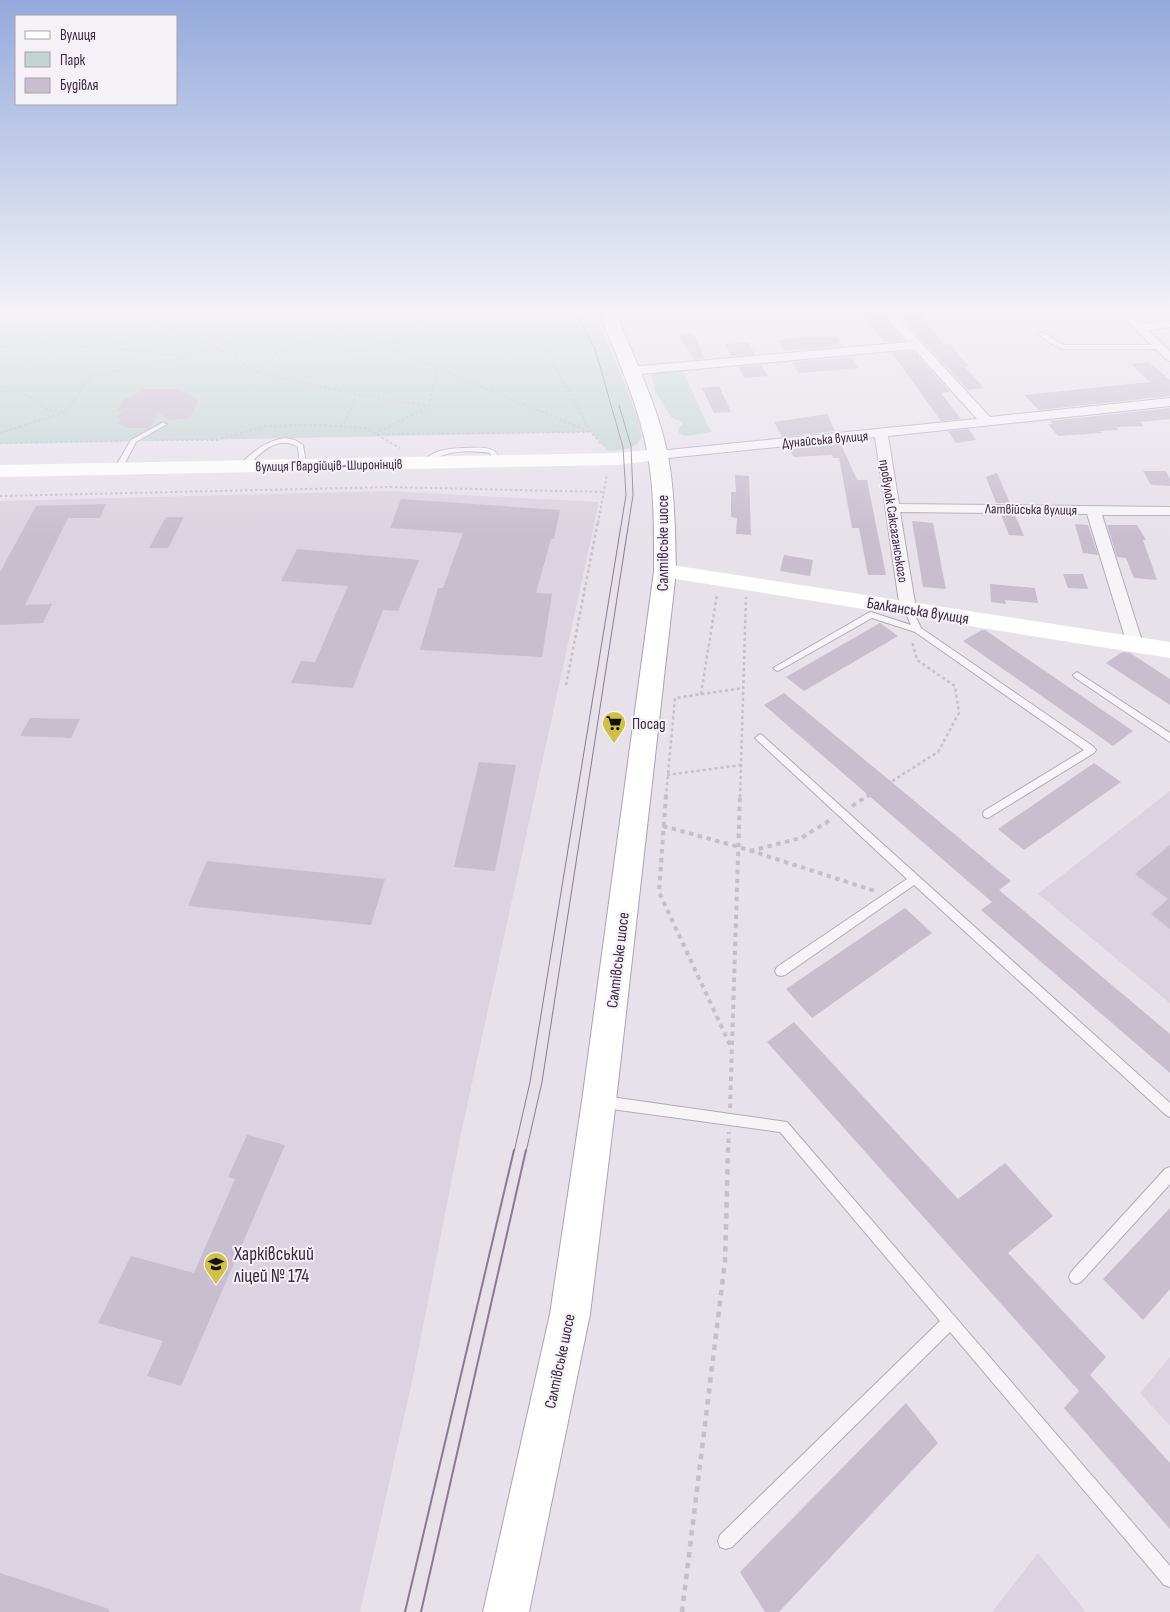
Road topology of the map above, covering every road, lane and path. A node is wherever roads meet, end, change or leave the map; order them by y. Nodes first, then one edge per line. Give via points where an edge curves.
1 (83, 386) edge
2 (319, 386) edge
3 (434, 386) edge
4 (482, 386) edge
5 (566, 386) edge
6 (635, 386) edge
7 (954, 386) edge
8 (0, 392) edge
9 (354, 394) junction
10 (1170, 402) edge
11 (429, 406) junction
12 (66, 412) junction
13 (987, 422) junction
14 (164, 424) dead end
15 (341, 427) dead end
16 (591, 432) junction
17 (0, 433) edge
18 (881, 434) junction
19 (87, 441) dead end
20 (0, 443) edge
21 (658, 455) junction
22 (118, 469) junction
23 (0, 471) edge
24 (0, 496) edge
25 (892, 508) junction
26 (1093, 510) junction
27 (1170, 511) edge
28 (665, 571) junction
29 (719, 579) junction
30 (747, 584) junction
31 (911, 622) junction
32 (1135, 644) junction
33 (1170, 650) edge
34 (777, 668) dead end
35 (1078, 675) dead end
36 (566, 685) dead end
37 (744, 688) junction
38 (701, 694) junction
39 (760, 738) dead end
40 (1170, 738) edge
41 (741, 765) junction
42 (667, 775) junction
43 (842, 813) junction
44 (988, 814) dead end
45 (663, 826) junction
46 (739, 847) junction
47 (750, 851) junction
48 (915, 879) junction
49 (890, 896) junction
50 (781, 971) dead end
51 (732, 1049) junction
52 (599, 1102) junction
53 (1170, 1110) edge
54 (730, 1119) junction
55 (1170, 1174) edge
56 (1076, 1277) dead end
57 (950, 1322) junction
58 (726, 1541) dead end
59 (1170, 1580) edge
60 (506, 1612) edge
61 (682, 1612) edge

1 - 12 path
2 - 9 path
3 - 11 path
4 - 16 path
5 - 16 path
6 - 21 main road, Салтівське шосе
7 - 13 street
8 - 12 path via 25,394 48,410
9 - 11 path
9 - 15 path via 354,405
10 - 13 street, Дунайська вулиця
11 - 16 path via 374,434
12 - 17 path
13 - 18 street, Дунайська вулиця
14 - 22 lane via 133,441
18 - 21 street, Дунайська вулиця
18 - 25 street, провулок Саксаганського
19 - 20 path
21 - 22 main road, вулиця Гвардійців-Широнінців via 617,459
21 - 28 main road, Салтівське шосе via 663,494
22 - 23 main road, вулиця Гвардійців-Широнінців
24 - 36 path via 390,487 604,492
25 - 26 street, Латвійська вулиця
25 - 31 street, провулок Саксаганського
26 - 27 street, Латвійська вулиця
26 - 32 street
28 - 29 main road, Балканська вулиця
28 - 52 main road, Салтівське шосе
29 - 30 main road, Балканська вулиця
29 - 38 path
30 - 31 main road, Балканська вулиця
30 - 37 path
31 - 32 main road, Балканська вулиця
31 - 34 lane via 871,615
31 - 43 path via 917,660 955,686 959,713 938,752
31 - 44 lane via 1091,750
32 - 33 main road, Балканська вулиця
35 - 40 lane
37 - 38 path
37 - 41 path
38 - 42 path via 675,698
39 - 43 lane
41 - 42 path
41 - 46 path
42 - 45 path
43 - 47 path via 801,838
43 - 48 lane
45 - 46 path
45 - 51 path via 659,892
46 - 47 path
46 - 51 path
47 - 49 path
48 - 49 lane
48 - 53 lane
49 - 50 lane
51 - 54 path
52 - 54 lane
52 - 60 main road, Салтівське шосе via 570,1314
54 - 57 lane via 783,1126
54 - 61 path via 725,1262
55 - 56 lane
57 - 58 lane
57 - 59 lane

